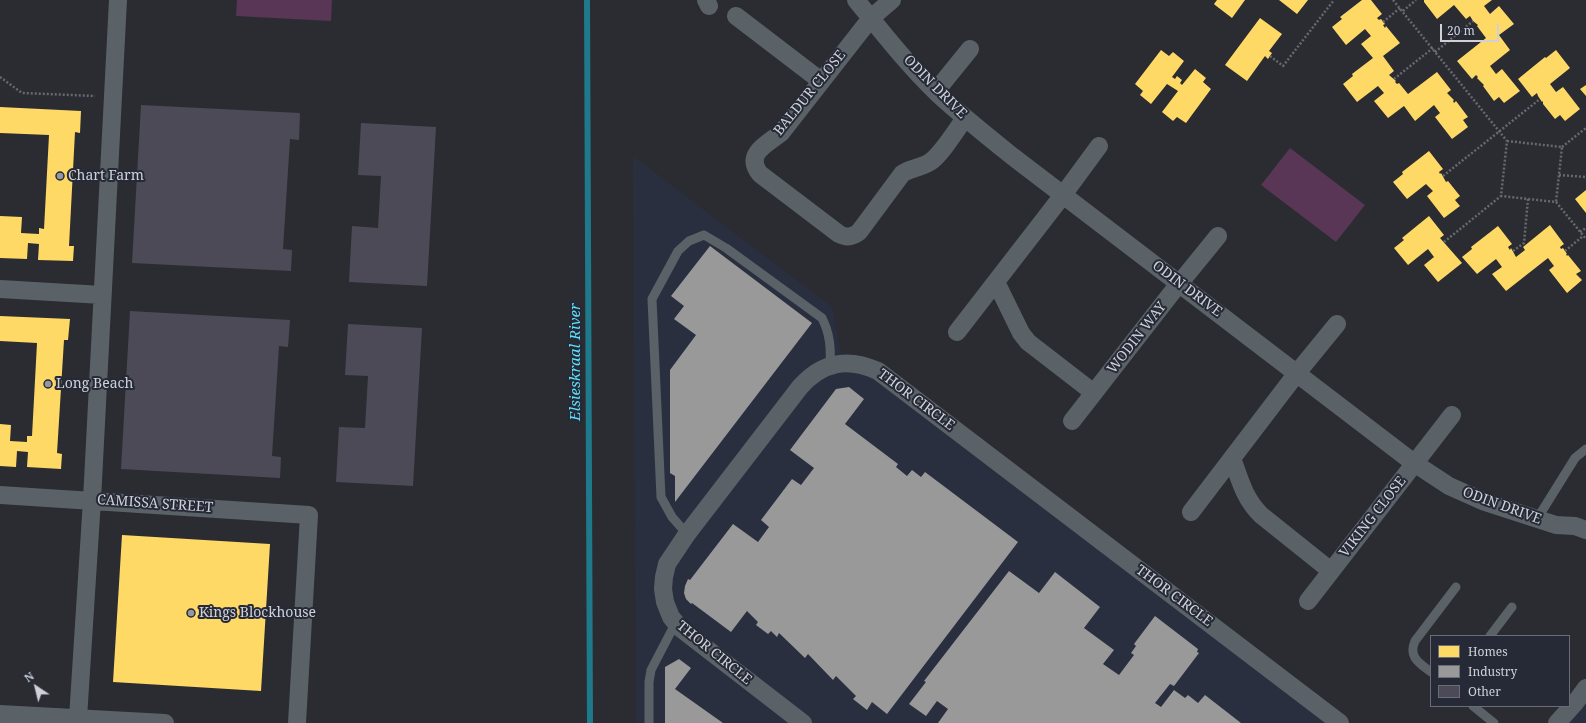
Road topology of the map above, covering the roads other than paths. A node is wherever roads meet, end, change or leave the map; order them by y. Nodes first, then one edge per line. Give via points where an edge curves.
1 (118, 0) edge
2 (856, 0) edge
3 (892, 0) edge
4 (736, 16) dead end
5 (871, 18) junction
6 (970, 49) dead end
7 (821, 81) junction
8 (936, 91) junction
9 (965, 118) junction
10 (1099, 146) dead end
11 (1063, 195) junction
12 (1218, 236) dead end
13 (996, 282) junction
14 (1179, 283) junction
15 (0, 289) edge
16 (102, 295) junction
17 (1337, 324) dead end
18 (957, 332) dead end
19 (830, 365) junction
20 (1297, 373) junction
21 (1094, 392) junction
22 (1452, 415) dead end
23 (1072, 421) dead end
24 (1586, 449) edge
25 (1232, 458) junction
26 (1414, 464) junction
27 (0, 495) edge
28 (92, 500) junction
29 (1191, 512) dead end
30 (1537, 519) junction
31 (1556, 524) junction
32 (1586, 530) edge
33 (687, 534) junction
34 (1586, 543) edge
35 (1331, 571) junction
36 (1456, 587) dead end
37 (1308, 601) dead end
38 (1512, 607) dead end
39 (675, 624) junction
40 (1491, 635) edge
41 (1430, 671) edge
42 (1586, 688) edge
43 (1474, 707) edge
44 (0, 714) edge
45 (78, 718) junction
46 (165, 723) edge
47 (297, 723) edge
48 (649, 723) edge
49 (803, 723) edge
50 (1340, 723) edge
51 (1494, 723) edge
52 (1557, 723) edge

1 - 16 street
2 - 5 street, ODIN DRIVE
3 - 5 street, BALDUR CLOSE
4 - 7 street
5 - 7 street, BALDUR CLOSE
5 - 8 street, ODIN DRIVE
6 - 8 street
7 - 9 street, BALDUR CLOSE via 781,133 762,147 754,161 755,168 814,216 846,237 859,232 902,174 934,159
8 - 9 street, ODIN DRIVE
9 - 11 street, ODIN DRIVE
10 - 11 street
11 - 13 street
11 - 14 street, ODIN DRIVE
12 - 14 street, WODIN WAY
13 - 18 street
13 - 21 street via 1028,342
14 - 20 street, ODIN DRIVE
14 - 21 street, WODIN WAY
15 - 16 street
16 - 28 street
17 - 20 street
19 - 33 street, THOR CIRCLE via 809,377 800,387
19 - 33 lane via 828,330 822,318 726,248 704,235 689,240 678,250 652,299 660,497 672,517
19 - 50 street, THOR CIRCLE via 855,363 878,371
20 - 25 street
20 - 26 street, ODIN DRIVE
21 - 23 street, WODIN WAY
22 - 26 street, VIKING CLOSE
24 - 30 lane via 1575,458
25 - 29 street
25 - 35 street, VIKING CLOSE via 1252,507
26 - 30 street, ODIN DRIVE via 1468,495
26 - 35 street, VIKING CLOSE
27 - 28 street, CAMISSA STREET
28 - 45 street
28 - 47 street, CAMISSA STREET via 309,515
30 - 31 street, ODIN DRIVE
31 - 32 street, ODIN DRIVE
31 - 34 street, ODIN DRIVE via 1571,536
33 - 39 street, THOR CIRCLE via 667,564 664,577 665,602
35 - 37 street, VIKING CLOSE
36 - 41 lane via 1412,648 1413,655
38 - 40 lane
39 - 48 lane via 651,670
39 - 49 street, THOR CIRCLE
42 - 52 street
43 - 51 lane
44 - 45 street
45 - 46 street

